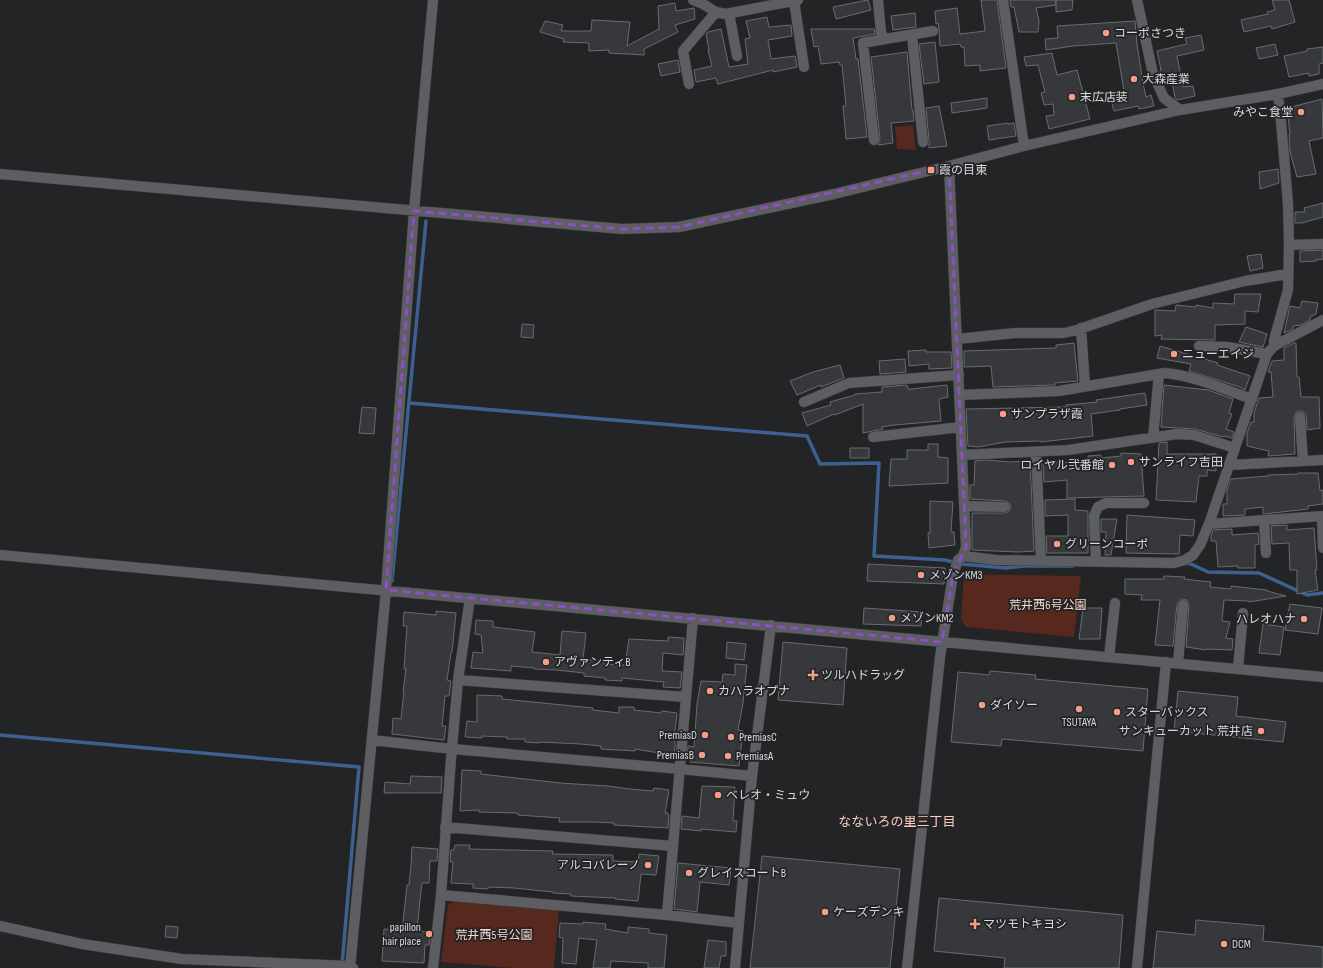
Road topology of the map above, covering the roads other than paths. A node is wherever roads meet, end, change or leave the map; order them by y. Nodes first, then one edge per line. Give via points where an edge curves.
1 (433, 0) edge
2 (693, 0) edge
3 (796, 0) edge
4 (878, 0) edge
5 (1003, 0) edge
6 (1137, 0) edge
7 (779, 2) edge
8 (716, 12) junction
9 (729, 13) junction
10 (933, 31) dead end
11 (912, 35) junction
12 (885, 39) junction
13 (736, 56) dead end
14 (804, 67) dead end
15 (689, 84) dead end
16 (1323, 84) edge
17 (1278, 94) junction
18 (1180, 110) junction
19 (874, 140) dead end
20 (923, 142) dead end
21 (1024, 146) junction
22 (949, 166) junction
23 (0, 174) edge
24 (414, 211) junction
25 (1323, 244) edge
26 (1288, 245) junction
27 (1288, 274) junction
28 (1323, 320) edge
29 (1081, 328) junction
30 (957, 339) junction
31 (1199, 346) dead end
32 (1274, 346) junction
33 (1267, 354) junction
34 (1159, 374) junction
35 (959, 375) junction
36 (1085, 386) junction
37 (959, 395) junction
38 (1252, 399) junction
39 (804, 402) dead end
40 (1300, 417) dead end
41 (961, 427) junction
42 (874, 437) dead end
43 (1154, 438) junction
44 (1235, 448) junction
45 (1036, 452) junction
46 (962, 455) junction
47 (1323, 460) edge
48 (1302, 461) junction
49 (1229, 465) junction
50 (1144, 503) dead end
51 (964, 506) junction
52 (1005, 507) dead end
53 (1322, 517) edge
54 (1264, 520) junction
55 (1209, 524) junction
56 (1323, 548) edge
57 (1266, 553) dead end
58 (0, 555) edge
59 (1041, 560) junction
60 (959, 561) junction
61 (1096, 562) junction
62 (386, 590) junction
63 (470, 598) junction
64 (1115, 603) dead end
65 (1184, 605) dead end
66 (1243, 613) dead end
67 (693, 618) junction
68 (771, 625) junction
69 (942, 642) junction
70 (1109, 658) junction
71 (1166, 662) junction
72 (1178, 663) junction
73 (1238, 668) junction
74 (1323, 677) edge
75 (458, 680) junction
76 (686, 697) junction
77 (372, 740) junction
78 (452, 749) junction
79 (680, 769) junction
80 (752, 776) junction
81 (445, 827) junction
82 (673, 846) junction
83 (441, 895) junction
84 (667, 915) junction
85 (739, 923) junction
86 (0, 926) edge
87 (182, 964) edge
88 (350, 967) edge
89 (433, 968) edge
90 (735, 968) edge
91 (907, 968) edge
92 (1137, 968) edge

1 - 24 street
2 - 8 street
3 - 7 street
3 - 14 street
4 - 12 street via 881,33
5 - 21 street
6 - 18 street via 1153,74 1164,98
7 - 9 street
8 - 9 street
8 - 15 street via 683,51
9 - 13 street
10 - 11 street
11 - 12 street
11 - 20 street
12 - 19 street via 863,43
16 - 17 street
17 - 18 street
17 - 26 street via 1288,204
18 - 21 street
21 - 22 street
22 - 24 street via 679,227 622,229
22 - 30 street
23 - 24 street
24 - 62 street
25 - 26 street
26 - 27 street
27 - 29 street via 1245,281 1152,304
27 - 32 street via 1288,290
28 - 32 street
29 - 30 street via 1064,333 1015,333
29 - 36 street
30 - 35 street
31 - 33 street via 1227,347
32 - 33 street
33 - 38 street
34 - 36 street
34 - 38 street via 1179,374
34 - 43 street
35 - 37 street
35 - 39 street via 849,383
36 - 37 street via 1046,392
37 - 41 street
38 - 44 street
40 - 48 street
41 - 42 street
41 - 46 street
43 - 44 street via 1177,434 1194,435
43 - 45 street
44 - 49 street
45 - 46 street
45 - 59 street
46 - 51 street
47 - 48 street
48 - 49 street
49 - 55 street
50 - 61 street via 1106,503 1098,507 1094,516
51 - 52 street
51 - 60 street via 966,547
53 - 54 street
53 - 56 street
54 - 55 street
54 - 57 street
55 - 61 street via 1200,545 1193,555 1185,560 1174,563
58 - 62 street
59 - 60 street
59 - 61 street
60 - 69 street
62 - 63 street
62 - 77 street
63 - 67 street
63 - 75 street
64 - 70 street
65 - 72 street
66 - 73 street
67 - 68 street
67 - 76 street
68 - 69 street
68 - 80 street
69 - 70 street
69 - 91 street
70 - 71 street
71 - 72 street
71 - 92 street
72 - 73 street
73 - 74 street
75 - 76 street
75 - 78 street
76 - 79 street
77 - 78 street
77 - 88 street
78 - 79 street
78 - 81 street
79 - 80 street
79 - 82 street
80 - 85 street
81 - 82 street
81 - 83 street
82 - 84 street
83 - 84 street
83 - 89 street
84 - 85 street
85 - 90 street
86 - 87 street
87 - 88 street

